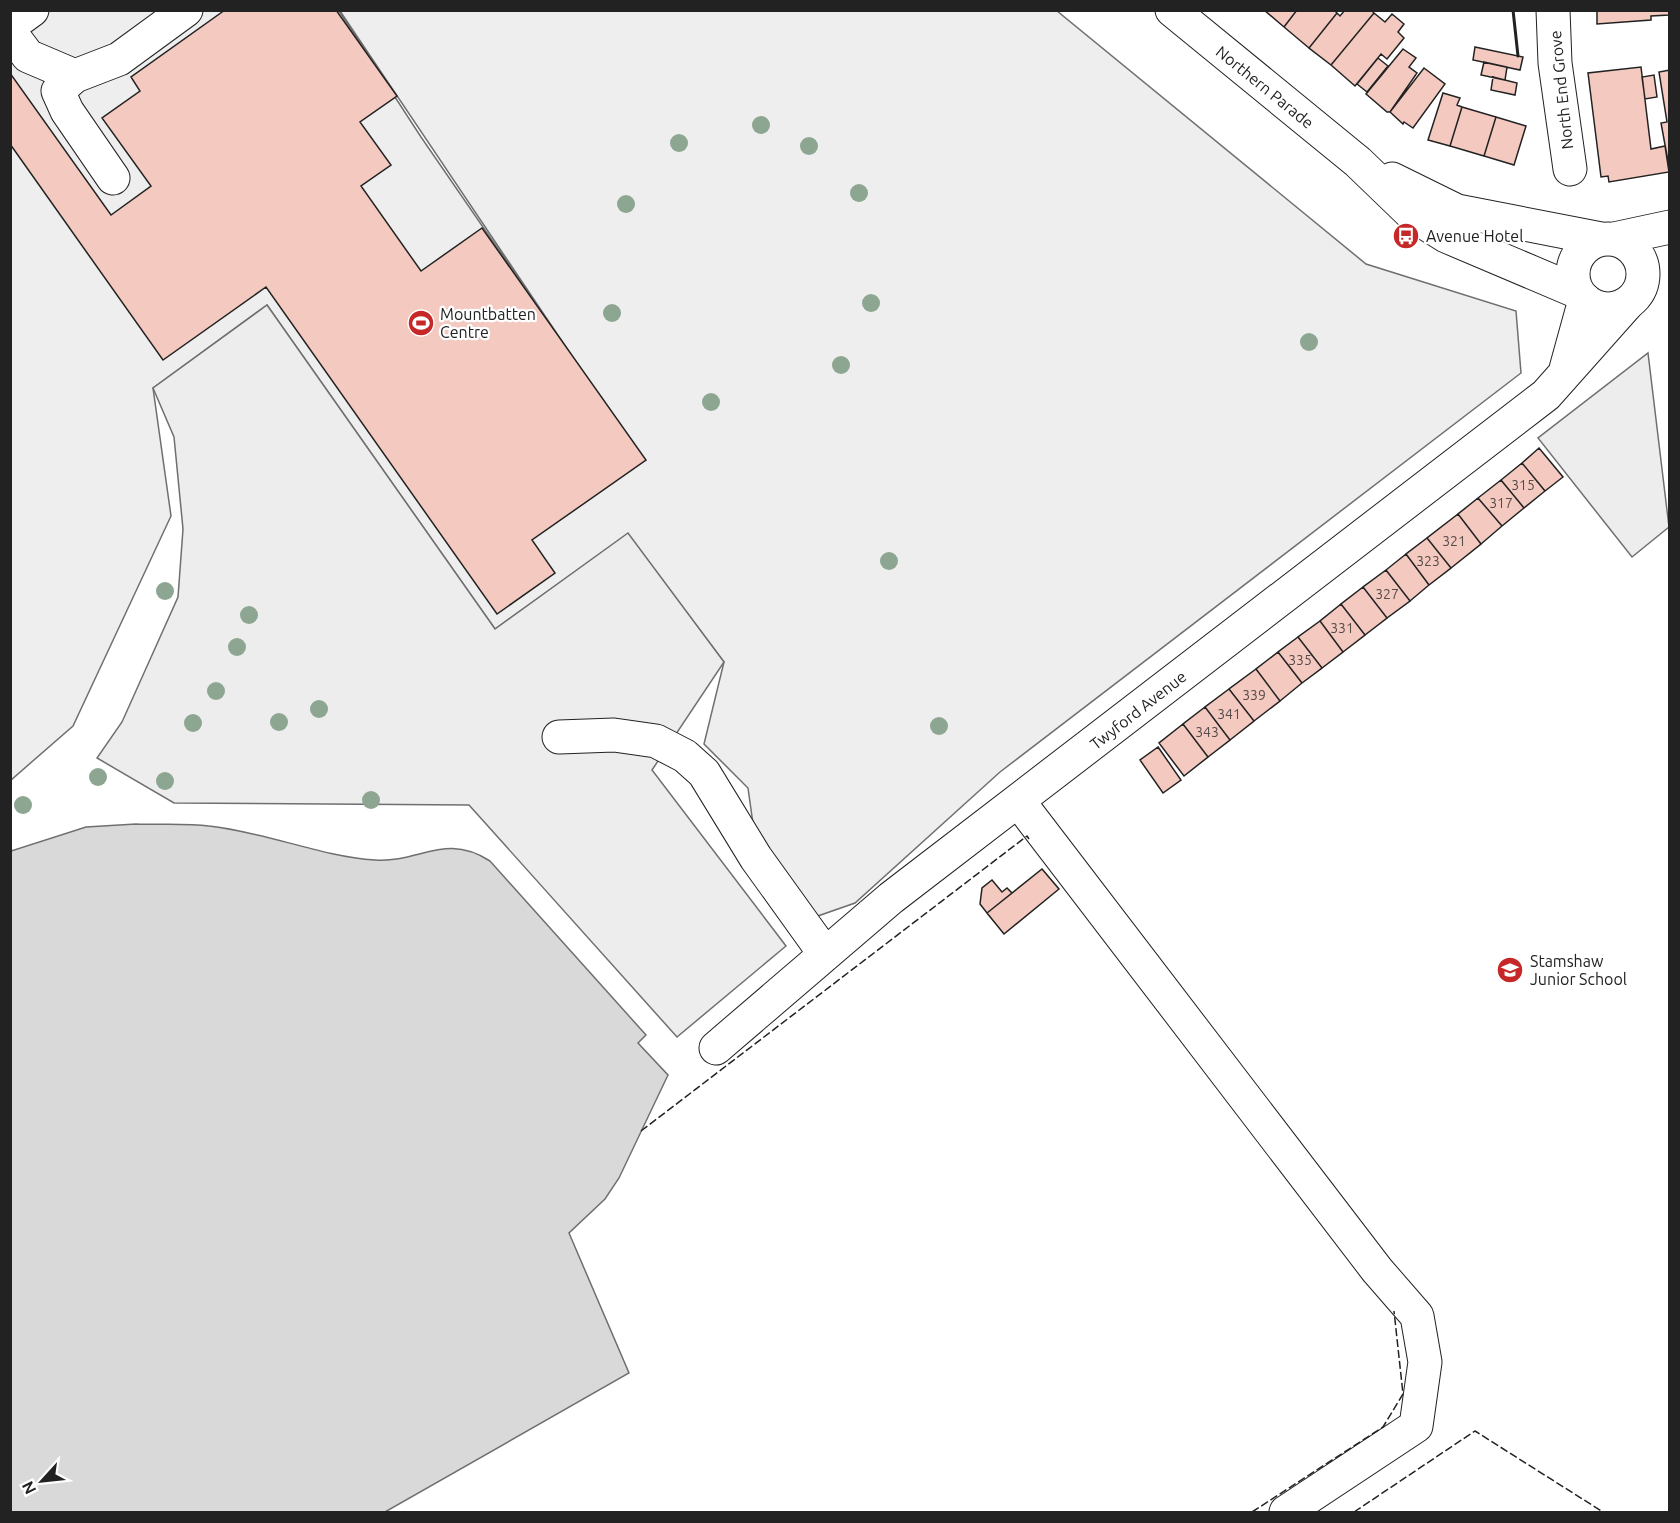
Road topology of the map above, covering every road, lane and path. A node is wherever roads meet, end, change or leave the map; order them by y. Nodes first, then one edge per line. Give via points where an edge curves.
1 (32, 10) edge
2 (186, 10) edge
3 (1172, 10) edge
4 (1553, 10) edge
5 (10, 26) edge
6 (10, 32) edge
7 (75, 76) junction
8 (1358, 162) junction
9 (1570, 170) dead end
10 (113, 178) dead end
11 (1670, 227) edge
12 (1608, 239) junction
13 (1670, 268) edge
14 (1581, 296) junction
15 (1633, 298) junction
16 (1564, 376) junction
17 (559, 737) dead end
18 (1019, 802) junction
19 (825, 954) junction
20 (716, 1048) dead end
21 (1286, 1512) edge

1 - 5 street
2 - 7 street via 119,59
3 - 8 street, Northern Parade
4 - 9 street, North End Grove via 1555,63
6 - 7 street via 28,56
7 - 10 street via 58,91 67,111
8 - 12 street via 1457,211
8 - 14 street via 1414,216 1446,236
11 - 12 street
12 - 14 street via 1582,250 1576,259 1573,270
12 - 15 street via 1625,243 1641,258 1644,269
13 - 15 street, Twyford Avenue
14 - 15 street via 1605,309
14 - 16 street, Twyford Avenue
15 - 16 street, Twyford Avenue
16 - 18 street, Twyford Avenue via 1546,395
17 - 19 street via 614,735 656,741 685,756 704,773 756,858
18 - 19 street, Twyford Avenue via 891,898
18 - 21 street via 1377,1270 1417,1316 1425,1362 1416,1426
19 - 20 street, Twyford Avenue

